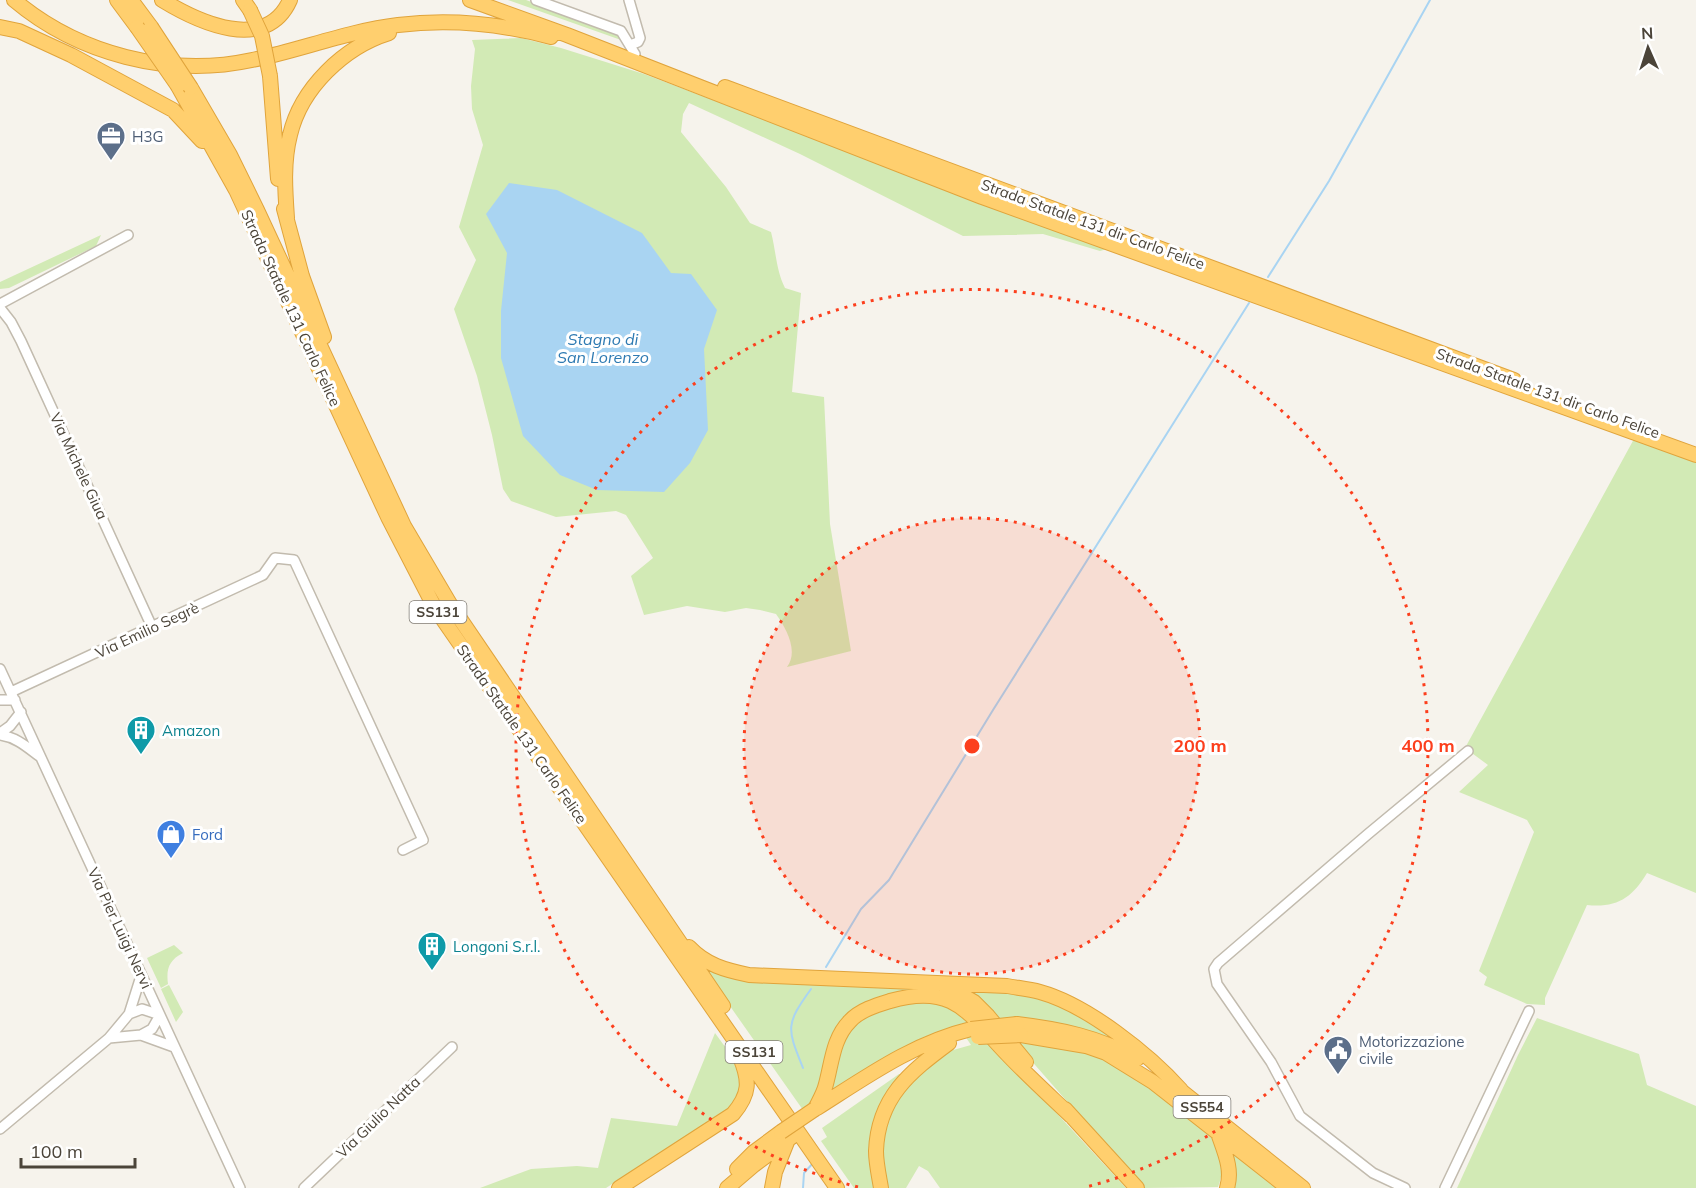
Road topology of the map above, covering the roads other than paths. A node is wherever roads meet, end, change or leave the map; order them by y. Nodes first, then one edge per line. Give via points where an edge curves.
1 (14, 0) edge
2 (117, 0) edge
3 (131, 0) edge
4 (162, 0) edge
5 (290, 0) edge
6 (470, 0) edge
7 (489, 0) edge
8 (536, 0) edge
9 (629, 0) edge
10 (246, 5) edge
11 (462, 24) junction
12 (0, 27) edge
13 (144, 27) junction
14 (632, 49) junction
15 (613, 54) junction
16 (184, 87) junction
17 (287, 218) junction
18 (128, 235) dead end
19 (0, 306) edge
20 (308, 347) junction
21 (330, 368) junction
22 (1696, 447) edge
23 (1696, 455) edge
24 (152, 627) junction
25 (0, 669) edge
26 (13, 696) junction
27 (0, 700) edge
28 (21, 712) junction
29 (0, 734) edge
30 (1468, 751) dead end
31 (42, 758) junction
32 (403, 850) dead end
33 (661, 915) junction
34 (141, 976) junction
35 (941, 983) junction
36 (1529, 1011) dead end
37 (129, 1014) junction
38 (160, 1015) junction
39 (728, 1030) junction
40 (1019, 1030) junction
41 (974, 1033) junction
42 (141, 1035) junction
43 (109, 1038) junction
44 (949, 1043) junction
45 (174, 1047) junction
46 (452, 1047) dead end
47 (1181, 1090) junction
48 (820, 1111) junction
49 (1071, 1116) junction
50 (0, 1129) edge
51 (1218, 1133) junction
52 (789, 1135) junction
53 (240, 1188) edge
54 (304, 1188) edge
55 (619, 1188) edge
56 (719, 1188) edge
57 (727, 1188) edge
58 (772, 1188) edge
59 (837, 1188) edge
60 (848, 1188) edge
61 (881, 1188) edge
62 (1137, 1188) edge
63 (1227, 1188) edge
64 (1288, 1188) edge
65 (1303, 1188) edge
66 (1405, 1188) edge
67 (1445, 1188) edge

1 - 11 highway via 50,27 79,41 139,61 170,65 213,66 251,61 395,25
2 - 13 highway, Strada Statale 131 Carlo Felice / SS131
3 - 13 highway, Strada Statale 131 Carlo Felice / SS131
4 - 5 highway via 196,18 239,30 272,24
6 - 15 highway
7 - 14 highway, Strada Statale 131 dir Carlo Felice
8 - 14 street via 621,31
9 - 14 street via 640,38
10 - 17 highway, bridge via 262,36 270,76 281,203
11 - 15 highway via 523,30
11 - 17 highway via 384,34 354,49 330,69 301,108 290,134 285,162
12 - 20 highway via 19,31 71,55 173,110 206,147 284,309
13 - 16 highway, Strada Statale 131 Carlo Felice / SS131, bridge
14 - 22 highway, Strada Statale 131 dir Carlo Felice
15 - 23 highway, Strada Statale 131 dir Carlo Felice via 982,197
16 - 20 highway, Strada Statale 131 Carlo Felice / SS131
16 - 21 highway, Strada Statale 131 Carlo Felice / SS131 via 244,183
17 - 21 highway via 302,276 323,332
18 - 19 street, Via Michele Giua
19 - 24 street, Via Michele Giua via 21,341
20 - 39 highway, Strada Statale 131 Carlo Felice / SS131 via 435,608
21 - 33 highway, Strada Statale 131 Carlo Felice / SS131 via 404,526 450,604
24 - 26 street, Via Emilio Segrè
24 - 32 street, Via Emilio Segrè via 263,575 275,558 294,560 423,840
25 - 26 street, Via Pier Luigi Nervi
26 - 27 street, Via Emilio Segrè
26 - 28 street, Via Pier Luigi Nervi
28 - 29 street
28 - 31 street, Via Pier Luigi Nervi
29 - 31 street via 24,744
30 - 66 street via 1214,969 1217,984 1271,1062 1300,1116 1373,1173
31 - 34 street, Via Pier Luigi Nervi
33 - 35 highway via 668,917 697,955 724,969 749,975
33 - 60 highway, Strada Statale 131 Carlo Felice / SS131
34 - 37 street
34 - 38 street, Via Pier Luigi Nervi
35 - 47 highway via 1007,986 1064,1001 1117,1034 1164,1071
35 - 49 highway via 974,1002 988,1016
36 - 67 street
37 - 38 street via 141,1009
37 - 43 street
38 - 42 street via 152,1029
38 - 45 street, Via Pier Luigi Nervi
39 - 55 highway via 747,1074 744,1102 733,1114
39 - 59 highway, Strada Statale 131 Carlo Felice / SS131
40 - 41 highway, SS554, bridge
40 - 47 highway, SS554 via 1052,1028 1101,1041 1135,1058
40 - 51 highway, SS554 via 1106,1053 1153,1082
41 - 44 highway, SS554
41 - 48 highway, SS554 via 917,1047 880,1067
42 - 43 street
42 - 45 street
43 - 50 street
44 - 48 highway, SS554 via 915,1055
44 - 61 highway via 916,1068 892,1094 880,1120 876,1152
45 - 53 street, Via Pier Luigi Nervi
46 - 54 street, Via Giulio Natta
47 - 65 highway, SS554
48 - 49 highway via 830,1063 839,1036 850,1020 873,1006 897,999 938,996 963,1008 979,1022
48 - 52 highway, SS554, bridge
49 - 62 highway
51 - 63 highway via 1228,1163
51 - 64 highway, SS554
52 - 56 highway, SS554 via 754,1152
52 - 57 highway, SS554
52 - 58 highway

